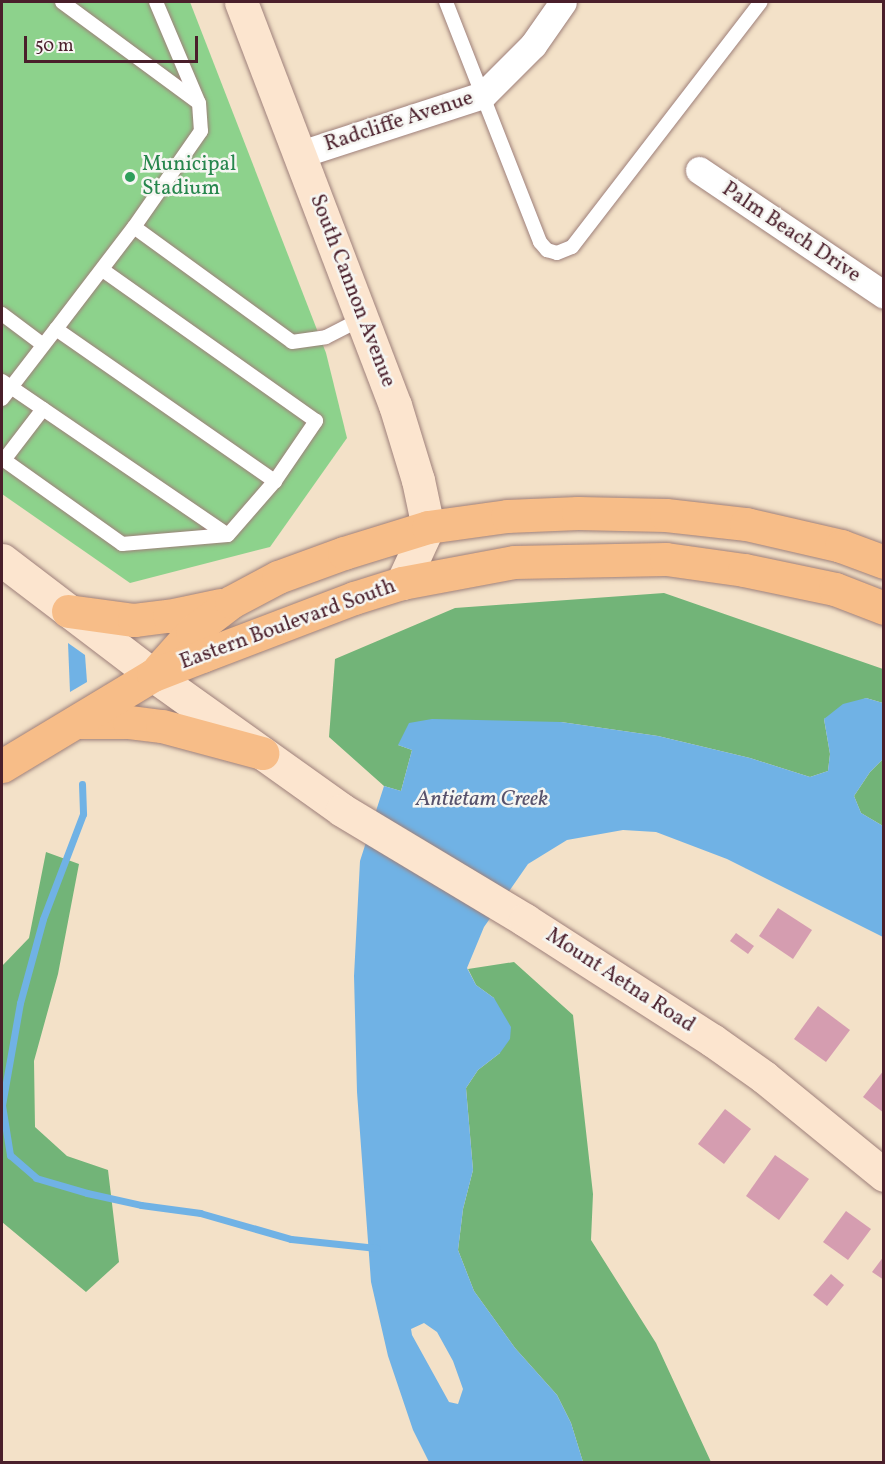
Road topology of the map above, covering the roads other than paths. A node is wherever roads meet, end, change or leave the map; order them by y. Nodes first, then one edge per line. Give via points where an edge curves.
1 (62, 2) edge
2 (156, 2) edge
3 (241, 2) edge
4 (446, 2) edge
5 (563, 2) edge
6 (761, 2) edge
7 (483, 95) junction
8 (199, 103) junction
9 (301, 154) junction
10 (699, 170) dead end
11 (134, 226) junction
12 (103, 270) junction
13 (884, 296) edge
14 (2, 314) edge
15 (361, 318) junction
16 (56, 329) junction
17 (42, 344) junction
18 (6, 384) edge
19 (2, 399) edge
20 (42, 409) junction
21 (275, 481) junction
22 (428, 527) junction
23 (228, 535) junction
24 (2, 560) edge
25 (884, 562) edge
26 (402, 583) junction
27 (231, 602) junction
28 (884, 608) edge
29 (68, 611) junction
30 (153, 675) junction
31 (74, 722) junction
32 (262, 753) junction
33 (2, 766) edge
34 (884, 1175) edge

1 - 8 lane
2 - 8 lane
3 - 9 street, South Cannon Avenue
4 - 7 lane
5 - 7 street, Radcliffe Avenue via 533,45
6 - 7 lane via 572,247 557,253 540,242
7 - 9 street, Radcliffe Avenue
8 - 11 lane via 201,131
9 - 15 street, South Cannon Avenue
10 - 13 street, Palm Beach Drive
11 - 12 lane
11 - 15 lane via 292,342 326,337
12 - 16 lane
12 - 21 lane via 316,421
14 - 17 lane
15 - 22 street, South Cannon Avenue via 395,405
16 - 17 lane
16 - 21 lane
17 - 18 lane
18 - 19 lane
18 - 20 lane
20 - 23 lane
20 - 23 lane via 4,460 122,544
21 - 23 lane
22 - 25 main road, Eastern Boulevard South via 507,516 666,515 746,524 841,546
22 - 26 street
22 - 27 main road, Eastern Boulevard South via 278,577
24 - 29 street, Mount Aetna Road
26 - 28 main road, Eastern Boulevard South via 514,562 666,559 835,589
26 - 30 main road, Eastern Boulevard South
27 - 29 main road via 134,620
27 - 30 main road, Eastern Boulevard South via 192,632
29 - 30 street, Mount Aetna Road
30 - 31 main road, Eastern Boulevard South
30 - 32 street, Mount Aetna Road
31 - 32 main road via 162,726
31 - 33 main road, Eastern Boulevard South
32 - 34 street, Mount Aetna Road via 342,810 525,920 712,1040 764,1077

